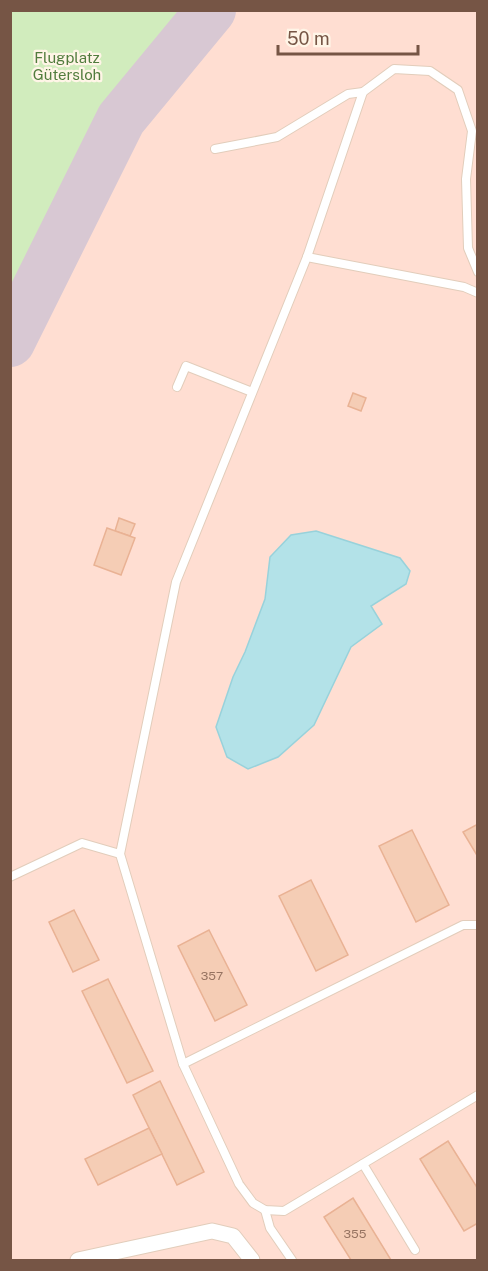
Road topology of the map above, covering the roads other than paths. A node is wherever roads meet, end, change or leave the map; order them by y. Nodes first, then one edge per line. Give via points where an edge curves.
1 (363, 92) junction
2 (215, 149) dead end
3 (307, 256) junction
4 (477, 272) edge
5 (477, 293) edge
6 (177, 387) dead end
7 (252, 392) junction
8 (120, 854) junction
9 (10, 877) edge
10 (477, 925) edge
11 (183, 1064) junction
12 (477, 1095) edge
13 (363, 1164) junction
14 (265, 1210) junction
15 (415, 1250) dead end
16 (78, 1260) edge
17 (252, 1260) edge
18 (291, 1260) edge

1 - 2 lane via 348,94 277,137
1 - 3 lane
1 - 4 lane via 394,69 430,71 458,90 471,131 466,179 468,248
3 - 5 lane via 464,286
3 - 7 lane
6 - 7 lane via 186,366
7 - 8 lane via 176,582
8 - 9 lane via 82,843
8 - 11 lane
10 - 11 lane via 463,925
11 - 14 lane via 239,1184 253,1203
12 - 13 lane
13 - 14 lane via 284,1211
13 - 15 lane
14 - 18 lane via 270,1228
16 - 17 street via 212,1231 233,1236

